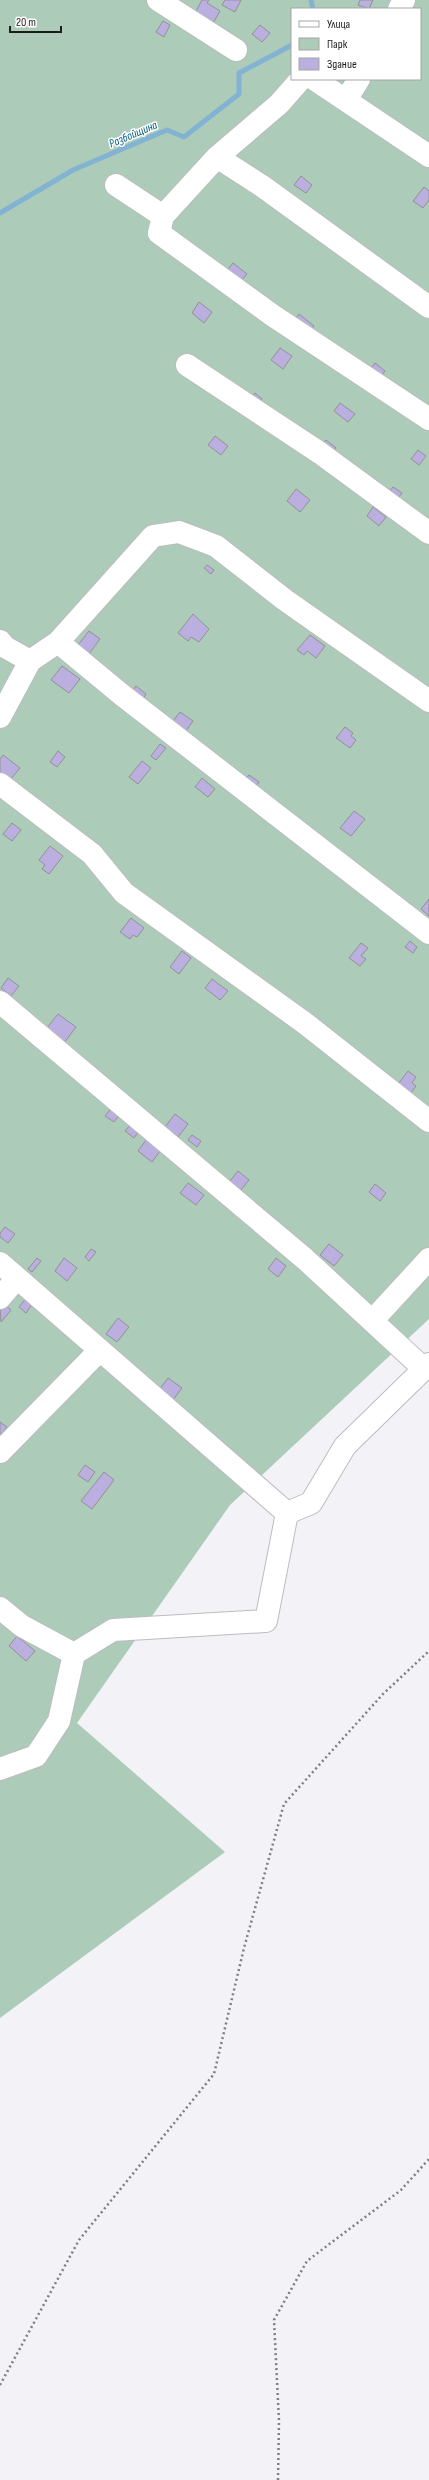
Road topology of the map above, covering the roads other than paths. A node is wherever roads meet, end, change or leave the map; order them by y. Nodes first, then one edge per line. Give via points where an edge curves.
1 (158, 0) edge
2 (236, 50) dead end
3 (300, 80) edge
4 (316, 80) edge
5 (358, 80) edge
6 (346, 100) junction
7 (429, 156) edge
8 (217, 157) junction
9 (116, 185) dead end
10 (163, 216) junction
11 (429, 307) edge
12 (187, 365) dead end
13 (429, 419) edge
14 (429, 533) edge
15 (0, 641) edge
16 (58, 642) junction
17 (30, 661) junction
18 (429, 701) edge
19 (0, 716) edge
20 (0, 784) edge
21 (429, 933) edge
22 (0, 1002) edge
23 (429, 1122) edge
24 (429, 1259) edge
25 (0, 1263) edge
26 (17, 1278) junction
27 (0, 1298) edge
28 (372, 1321) junction
29 (100, 1350) junction
30 (426, 1366) edge
31 (0, 1452) edge
32 (287, 1513) junction
33 (0, 1608) edge
34 (74, 1654) junction
35 (0, 1769) edge

1 - 2 lane
3 - 8 lane via 279,104
4 - 6 lane
5 - 6 lane
6 - 7 lane
8 - 10 lane
8 - 11 lane via 262,186
9 - 10 lane
10 - 13 lane via 159,232 272,315
12 - 14 lane via 320,454
15 - 17 lane via 5,647
16 - 17 lane
16 - 18 lane via 153,536 179,532 216,546 285,600
16 - 21 lane via 122,695
17 - 19 lane
20 - 23 lane via 92,854 124,893 306,1024
22 - 28 lane via 304,1259
24 - 28 lane
25 - 26 lane
26 - 27 lane
26 - 29 lane
28 - 30 lane
29 - 31 lane
29 - 32 lane
30 - 32 lane via 346,1446 311,1503
32 - 34 lane via 266,1621 112,1630
33 - 34 lane via 22,1626
34 - 35 lane via 59,1721 36,1756

